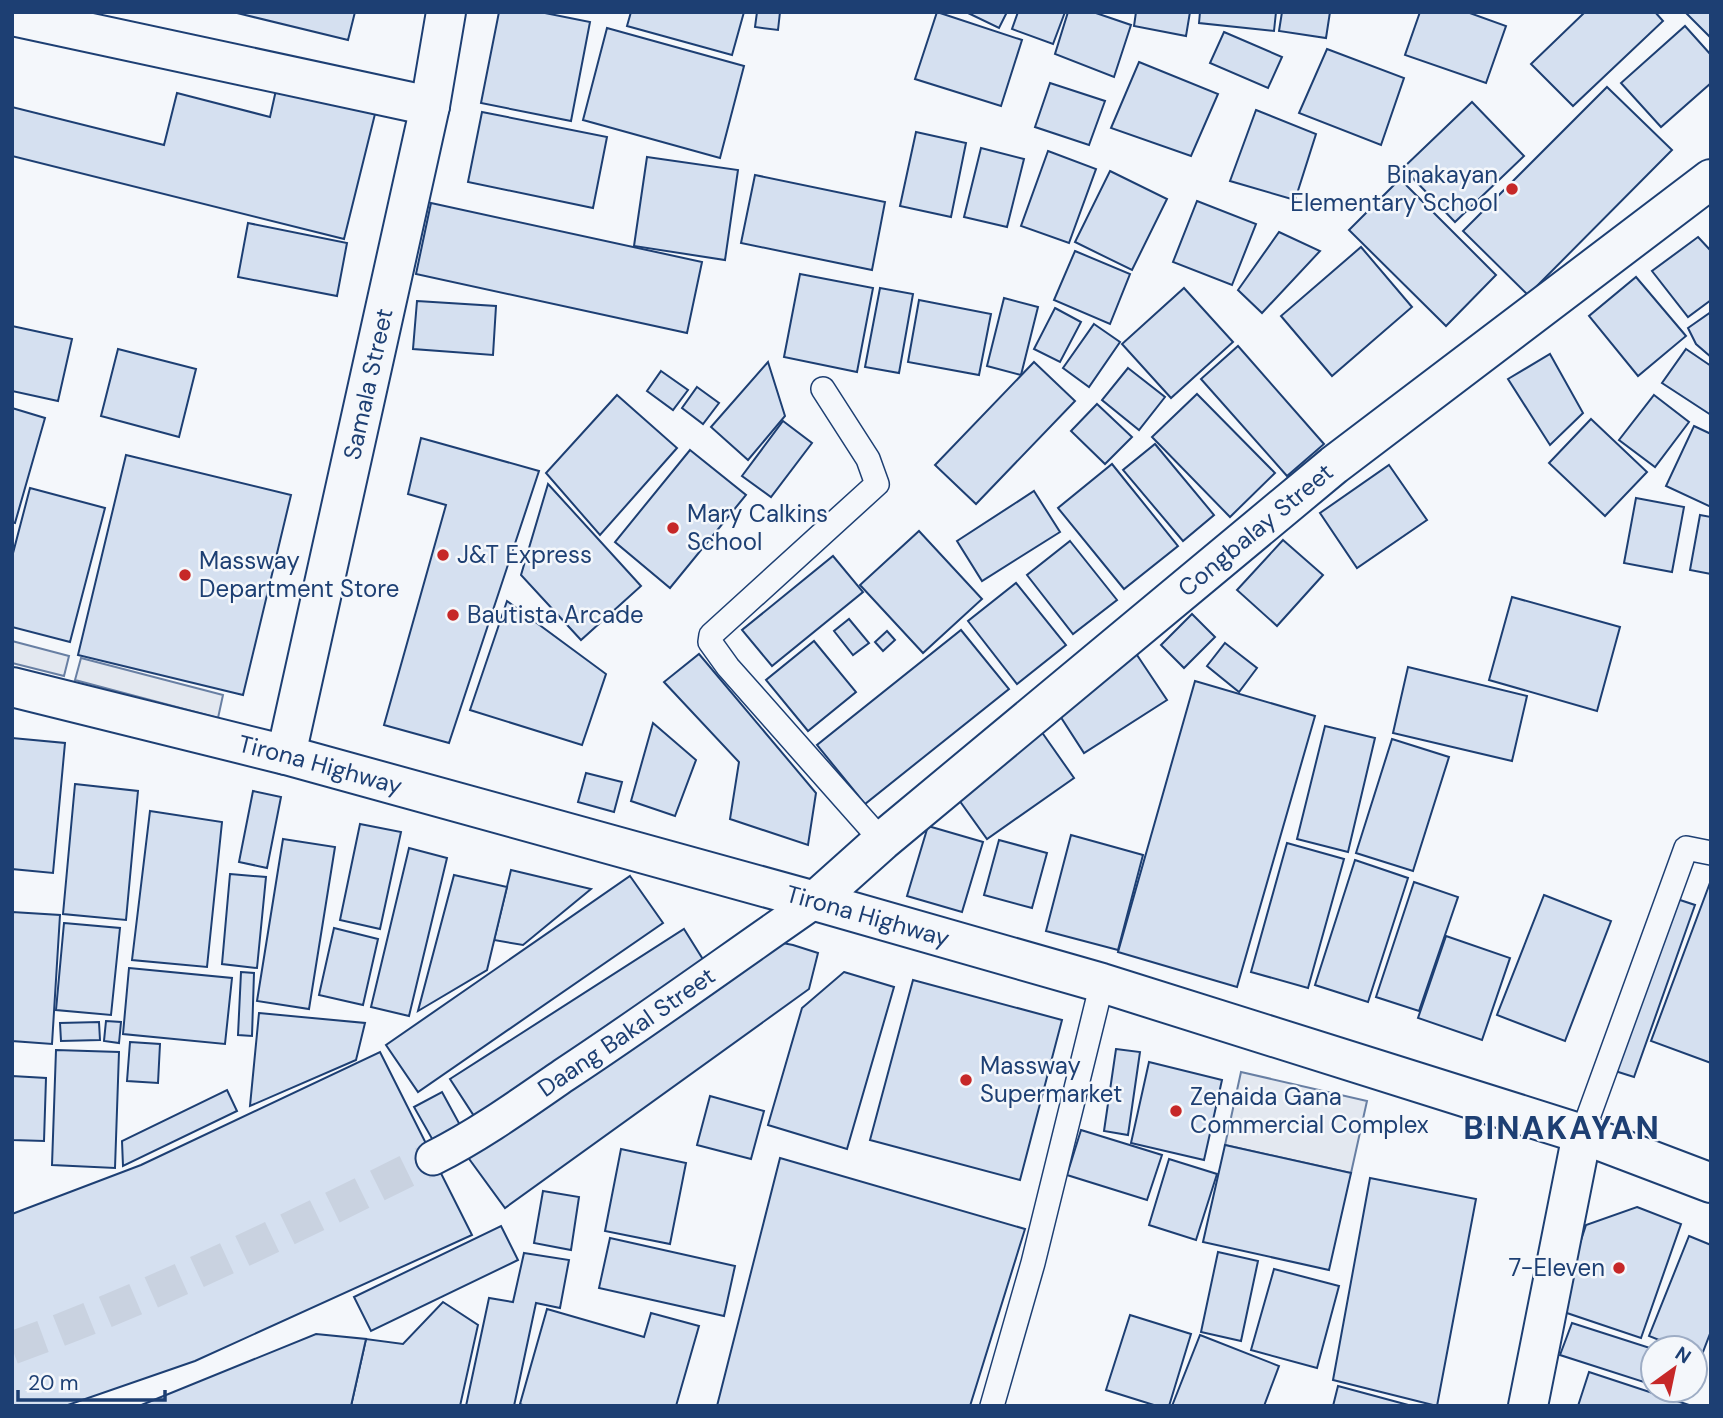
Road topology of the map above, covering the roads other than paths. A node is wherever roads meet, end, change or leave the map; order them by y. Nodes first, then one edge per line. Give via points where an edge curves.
1 (446, 12) edge
2 (12, 16) edge
3 (430, 106) junction
4 (1711, 179) edge
5 (823, 389) dead end
6 (12, 687) edge
7 (286, 755) junction
8 (883, 841) junction
9 (1711, 853) edge
10 (815, 901) junction
11 (1102, 983) junction
12 (1582, 1134) junction
13 (433, 1158) tunnel mouth
14 (1711, 1183) edge
15 (992, 1406) edge
16 (1528, 1406) edge

1 - 3 street, Samala Street
2 - 3 street
3 - 7 street, Samala Street
4 - 8 street, Congbalay Street via 1334,465
5 - 8 lane via 868,459 877,484 710,635 710,642
6 - 7 street, Tirona Highway
7 - 10 street, Tirona Highway
8 - 10 street, Congbalay Street
9 - 12 lane via 1686,848
10 - 11 street, Tirona Highway
10 - 13 street, Daang Bakal Street via 536,1095
11 - 12 street, Tirona Highway
11 - 15 lane via 1033,1264
12 - 14 street, Tirona Highway
12 - 16 street

